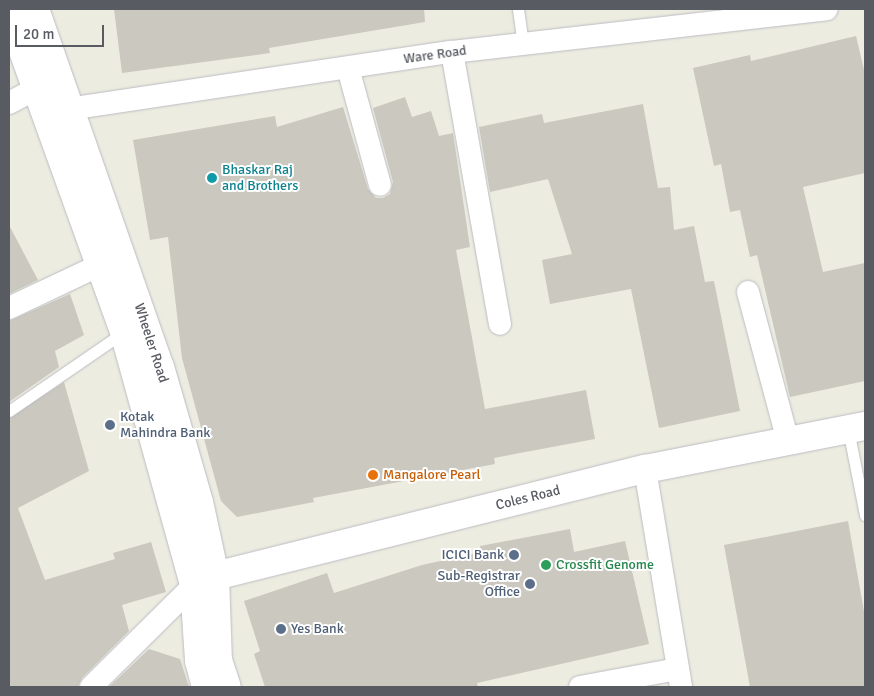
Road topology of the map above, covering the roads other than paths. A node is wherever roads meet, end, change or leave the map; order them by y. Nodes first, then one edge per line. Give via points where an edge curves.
1 (35, 9) edge
2 (518, 9) edge
3 (827, 9) edge
4 (9, 12) edge
5 (32, 38) junction
6 (523, 46) junction
7 (452, 52) junction
8 (348, 68) junction
9 (9, 103) edge
10 (50, 103) junction
11 (380, 184) dead end
12 (100, 265) junction
13 (748, 292) dead end
14 (9, 308) edge
15 (500, 324) dead end
16 (124, 332) junction
17 (9, 411) edge
18 (857, 427) edge
19 (788, 441) junction
20 (645, 469) junction
21 (865, 515) edge
22 (204, 581) junction
23 (679, 678) edge
24 (91, 687) edge
25 (206, 687) edge
26 (227, 687) edge
27 (580, 687) edge

1 - 5 main road, Wheeler Road
2 - 6 lane
3 - 6 street, Ware Road
4 - 5 main road, Wheeler Road
5 - 10 main road, Wheeler Road
5 - 10 main road, Wheeler Road
6 - 7 street, Ware Road
7 - 8 street, Ware Road
7 - 15 street
8 - 10 street, Ware Road
8 - 11 street
9 - 10 street, Ware Road
10 - 12 main road, Wheeler Road
10 - 22 main road, Wheeler Road via 160,367 199,502
12 - 14 street
12 - 16 main road, Wheeler Road
13 - 19 street
16 - 17 lane
16 - 22 main road, Wheeler Road
18 - 19 main road, Coles Road
18 - 21 lane
19 - 20 main road, Coles Road
20 - 22 main road, Coles Road
20 - 23 street
22 - 24 street
22 - 25 main road, Wheeler Road via 199,661
22 - 26 main road, Wheeler Road via 218,660
23 - 27 street

